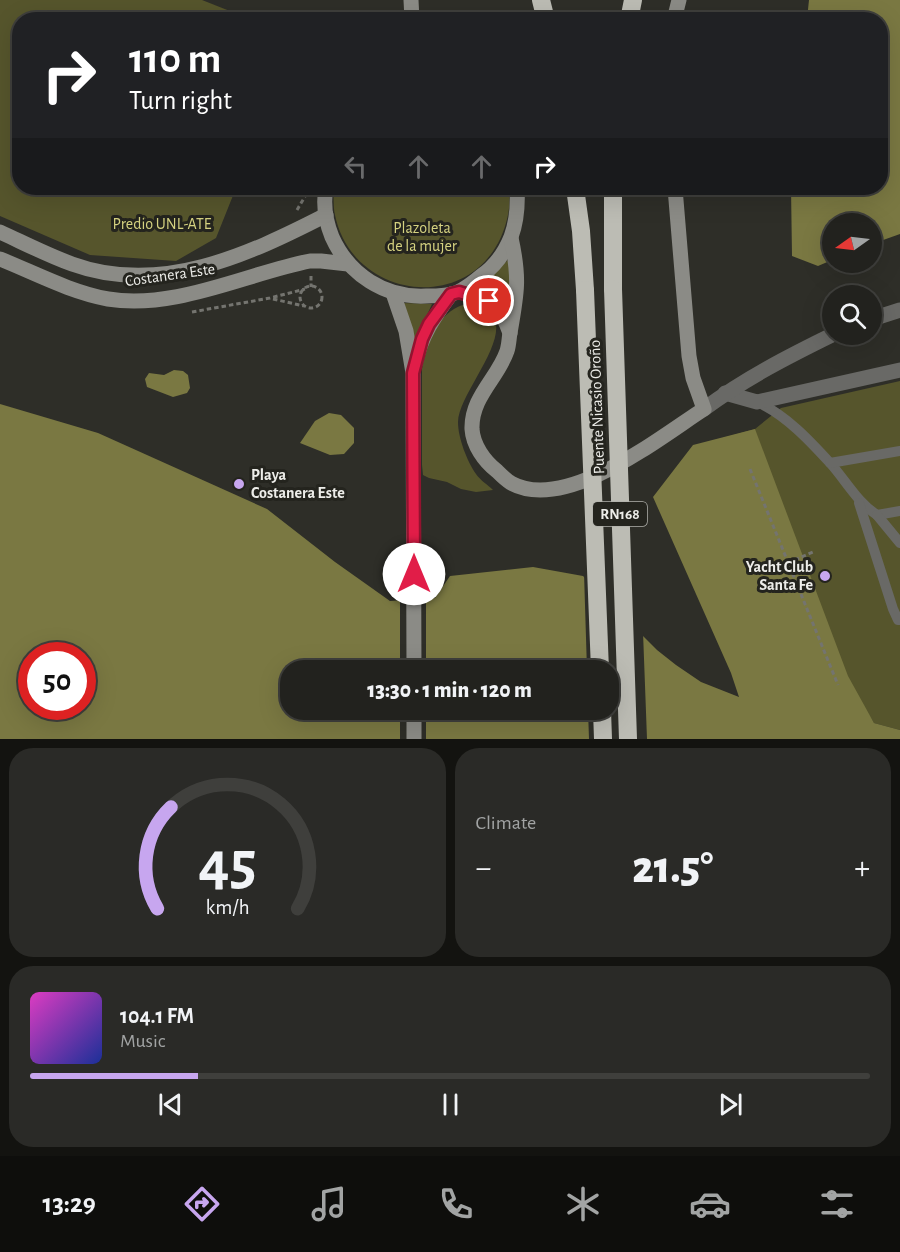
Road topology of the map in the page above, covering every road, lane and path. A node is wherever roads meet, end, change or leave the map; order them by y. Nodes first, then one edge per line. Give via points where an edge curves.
1 (326, 195) edge
2 (517, 195) edge
3 (576, 195) edge
4 (613, 195) edge
5 (676, 195) edge
6 (326, 215) junction
7 (0, 232) edge
8 (511, 238) junction
9 (0, 258) edge
10 (348, 264) junction
11 (393, 293) junction
12 (455, 293) junction
13 (270, 298) dead end
14 (306, 307) junction
15 (900, 310) edge
16 (882, 316) edge
17 (510, 333) junction
18 (822, 340) edge
19 (900, 370) edge
20 (413, 373) junction
21 (725, 393) junction
22 (757, 402) junction
23 (704, 409) junction
24 (900, 451) edge
25 (830, 463) junction
26 (750, 469) dead end
27 (857, 496) junction
28 (900, 511) edge
29 (878, 515) junction
30 (900, 543) edge
31 (815, 551) dead end
32 (788, 563) junction
33 (900, 620) edge
34 (414, 660) edge
35 (600, 660) edge
36 (838, 685) dead end
37 (414, 720) edge
38 (602, 720) edge
39 (414, 739) edge
40 (603, 739) edge
41 (628, 739) edge

1 - 6 main road
2 - 8 main road via 518,212
3 - 35 highway, Puente Nicasio Oroño / RN168, bridge via 585,290
4 - 41 highway, Puente Nicasio Oroño / RN168, bridge via 612,289
5 - 23 main road via 689,356
6 - 7 main road, Costanera Este via 216,264 159,274 113,273 72,264
6 - 10 main road via 338,251
8 - 12 main road via 488,271
8 - 17 main road via 518,286
9 - 10 main road, Costanera Este via 74,290 120,300 193,293 310,261
10 - 11 main road
11 - 12 main road via 413,297
11 - 20 main road via 406,331
12 - 17 main road via 495,305
12 - 20 main road via 422,339
13 - 14 path
14 - 14 path via 316,307 321,302 315,287 308,287 300,295
15 - 16 street
17 - 23 main road via 508,350 480,395 472,429 477,448 491,466 523,488 570,486 600,474
18 - 21 street
19 - 22 street
20 - 34 main road
21 - 22 street
21 - 23 street
22 - 25 lane via 776,411
24 - 25 lane
25 - 27 lane
26 - 32 path
27 - 29 lane
27 - 33 lane via 893,609
28 - 29 lane
29 - 30 lane
31 - 32 path
32 - 36 path
37 - 39 main road
38 - 40 highway

